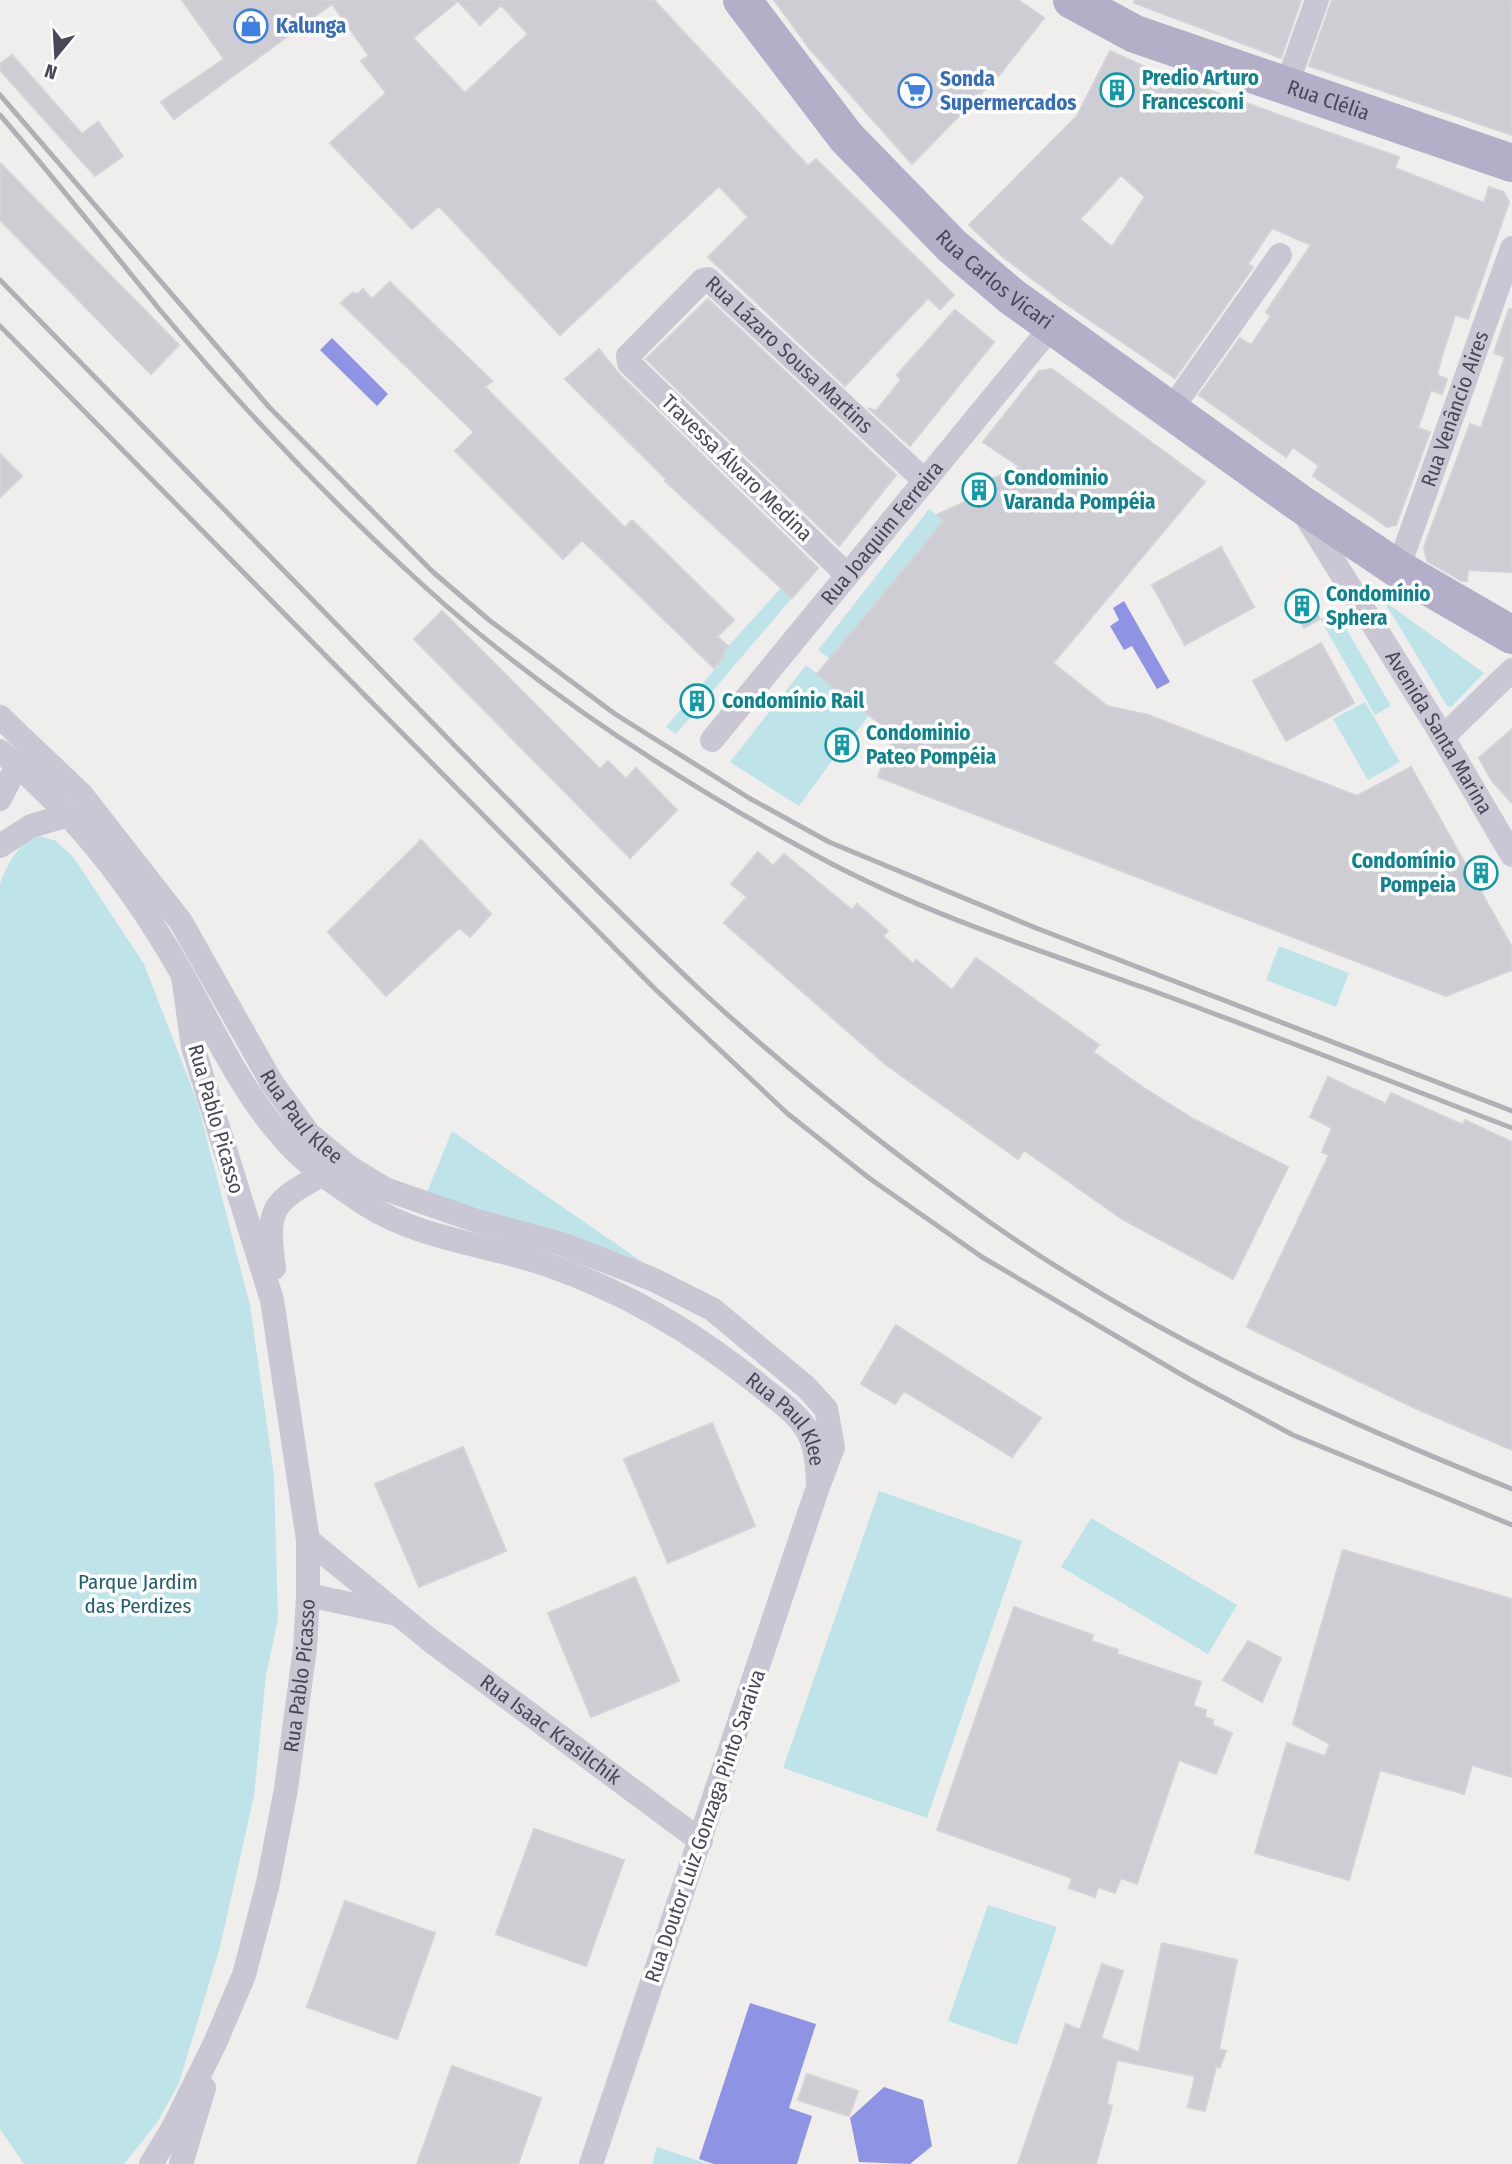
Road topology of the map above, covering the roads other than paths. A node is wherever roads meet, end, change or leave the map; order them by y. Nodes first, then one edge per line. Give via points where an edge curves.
1 (742, 0) edge
2 (1072, 0) edge
3 (1317, 0) edge
4 (1115, 12) edge
5 (1286, 87) junction
6 (1512, 163) edge
7 (1512, 248) edge
8 (1280, 255) dead end
9 (1052, 326) junction
10 (627, 360) joint
11 (1170, 411) junction
12 (925, 481) junction
13 (1298, 502) junction
14 (1398, 569) junction
15 (847, 575) junction
16 (1512, 635) edge
17 (1512, 670) edge
18 (0, 717) edge
19 (1443, 737) junction
20 (712, 740) dead end
21 (0, 751) edge
22 (27, 759) junction
23 (0, 799) edge
24 (69, 815) junction
25 (0, 846) edge
26 (1512, 855) edge
27 (183, 976) junction
28 (324, 1174) junction
29 (271, 1300) junction
30 (818, 1487) junction
31 (308, 1540) junction
32 (308, 1595) junction
33 (401, 1615) junction
34 (701, 1841) junction
35 (215, 2043) junction
36 (151, 2164) edge
37 (181, 2164) edge
38 (591, 2164) edge

1 - 9 main road, Rua Carlos Vicari via 846,137 952,246
2 - 4 main road, Rua Clélia
3 - 5 street
4 - 5 main road, Rua Clélia
5 - 6 main road, Rua Clélia
7 - 14 street, Rua Venâncio Aires
8 - 11 street
9 - 11 main road, Rua Carlos Vicari
9 - 12 street, Rua Joaquim Ferreira
10 - 12 street, Rua Lázaro Sousa Martins via 708,279
10 - 15 street, Travessa Álvaro Medina
11 - 13 main road, Rua Carlos Vicari
12 - 15 street, Rua Joaquim Ferreira
13 - 14 main road, Rua Carlos Vicari
13 - 19 street, Avenida Santa Marina
14 - 16 main road, Rua Carlos Vicari
15 - 20 street, Rua Joaquim Ferreira
17 - 19 street
18 - 22 street, Rua Paul Klee
19 - 26 street, Avenida Santa Marina
21 - 22 street, Rua Paul Klee
22 - 23 street
22 - 24 street, Rua Paul Klee
22 - 30 street, Rua Paul Klee via 81,794 181,922 272,1083 309,1134 385,1189 581,1251 712,1309 826,1409 833,1447
24 - 25 street via 43,821
24 - 27 street, Rua Paul Klee via 127,887
27 - 28 street, Rua Paul Klee via 250,1092 285,1141
27 - 29 street, Rua Pablo Picasso via 193,1047
28 - 29 street, Rua Pablo Picasso via 286,1196 273,1214 269,1238 275,1280
28 - 30 street, Rua Paul Klee via 367,1206 412,1226 543,1264 648,1307 719,1352 802,1422 812,1439
29 - 31 street, Rua Pablo Picasso
30 - 34 street, Rua Doutor Luiz Gonzaga Pinto Saraiva
31 - 32 street, Rua Pablo Picasso
31 - 33 street, Rua Isaac Krasilchik
32 - 33 street, Rua Isaac Krasilchik
32 - 35 street, Rua Pablo Picasso via 299,1694 268,1883 244,1975
33 - 34 street, Rua Isaac Krasilchik
34 - 38 street, Rua Doutor Luiz Gonzaga Pinto Saraiva
35 - 36 street, Rua Pablo Picasso
35 - 37 street, Rua Pablo Picasso

